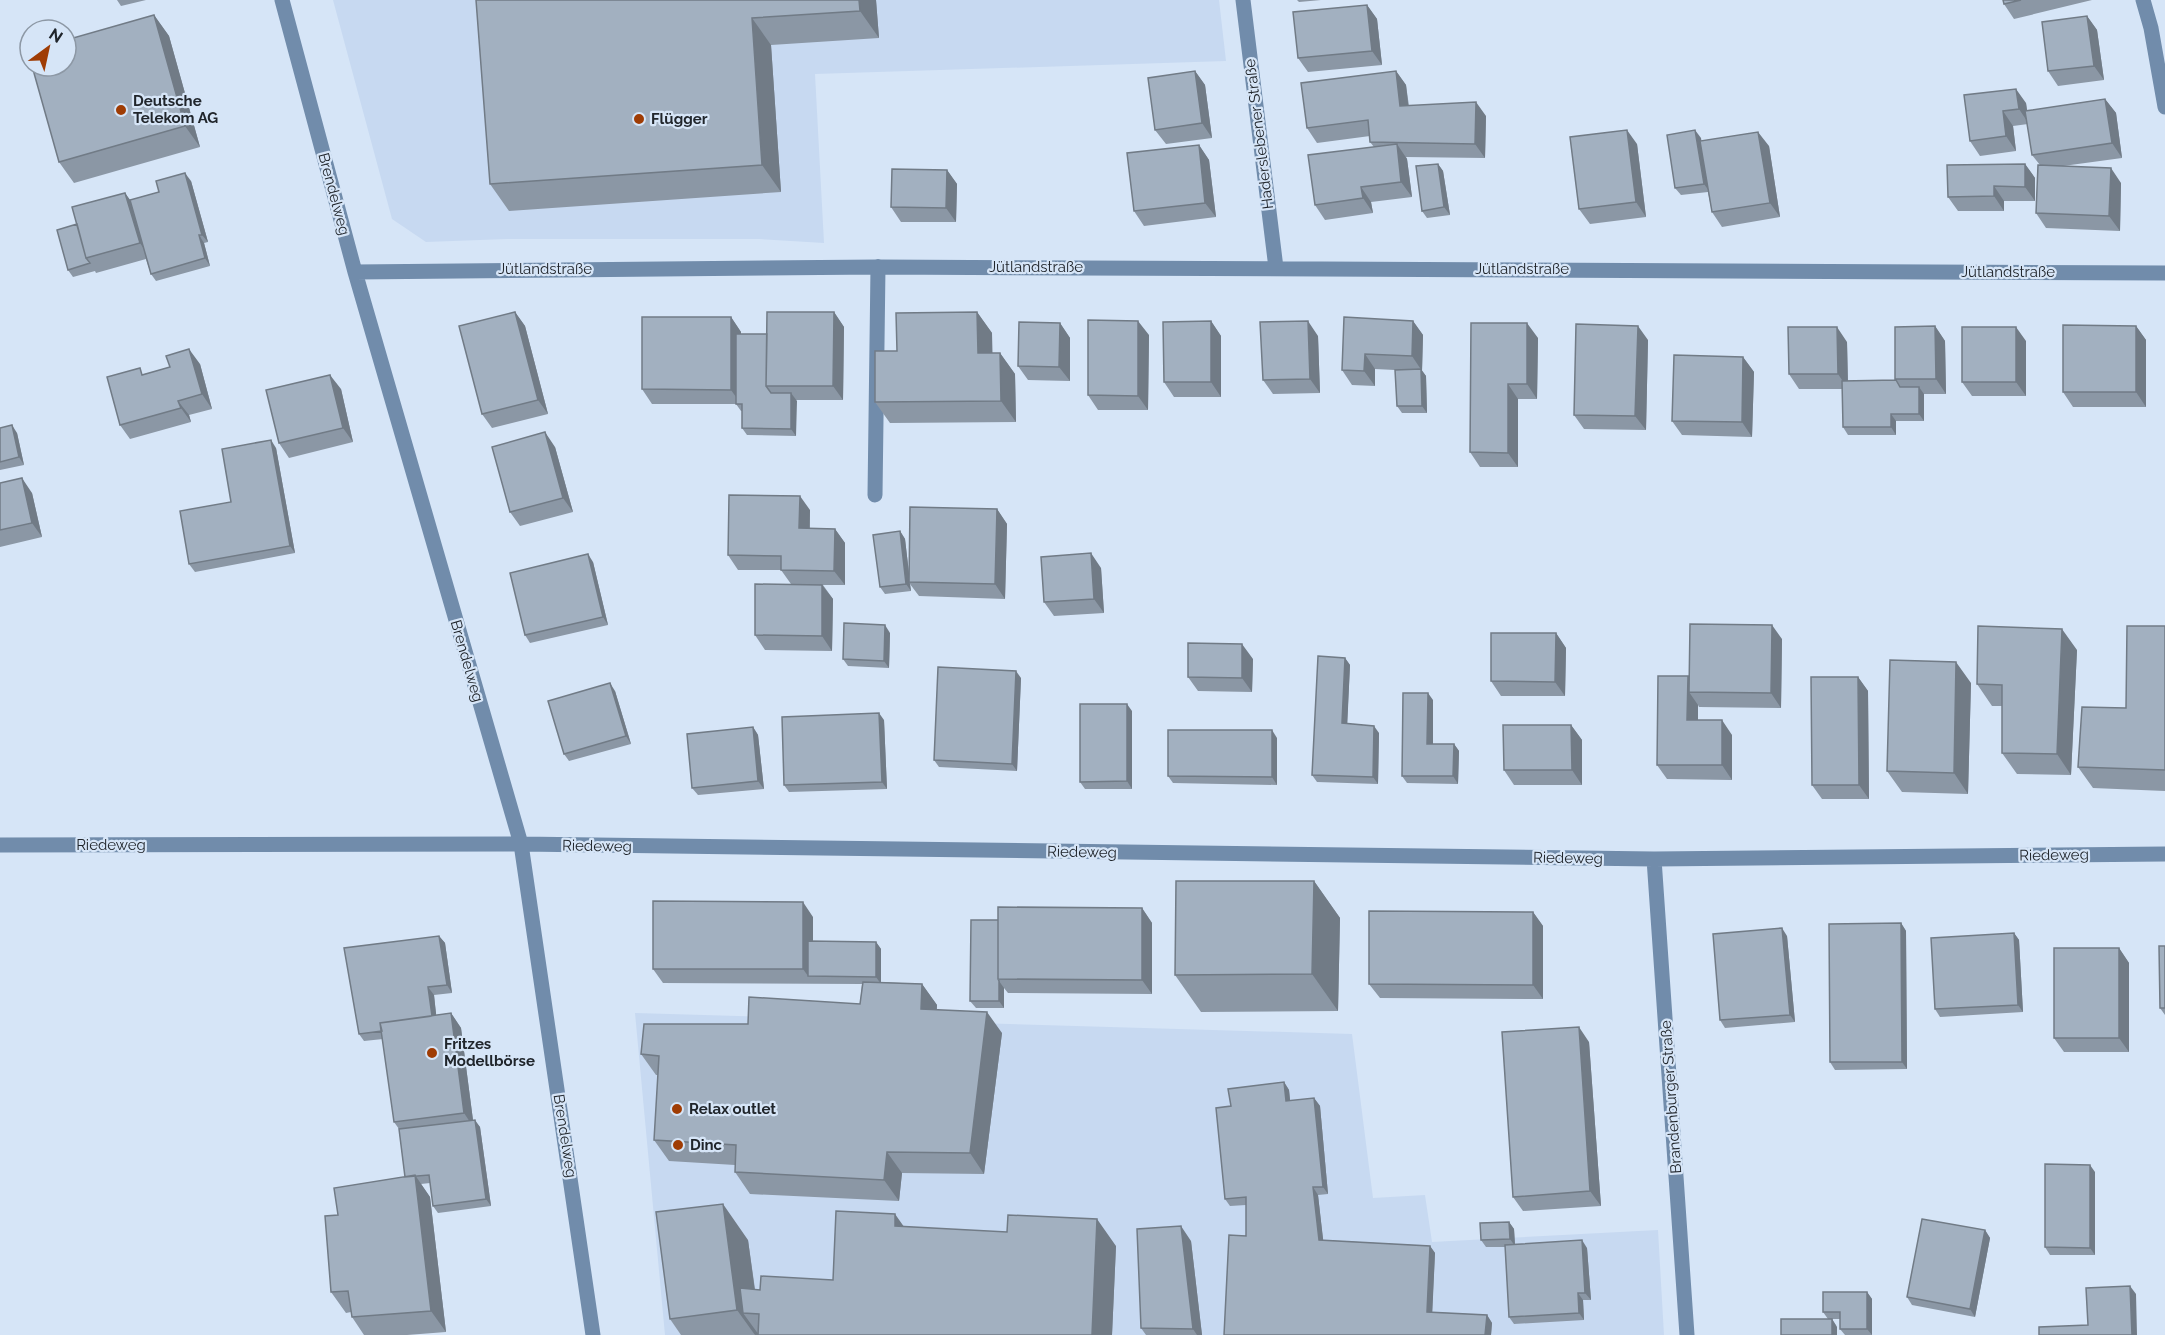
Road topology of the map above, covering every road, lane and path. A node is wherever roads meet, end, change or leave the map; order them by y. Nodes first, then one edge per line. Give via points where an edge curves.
1 (282, 0) edge
2 (1243, 0) edge
3 (2143, 0) edge
4 (2165, 107) edge
5 (878, 267) junction
6 (1276, 268) junction
7 (355, 272) junction
8 (2165, 273) edge
9 (875, 495) dead end
10 (521, 844) junction
11 (0, 845) edge
12 (2165, 854) edge
13 (1654, 859) junction
14 (593, 1335) edge
15 (1687, 1335) edge

1 - 7 street, Brendelweg
2 - 6 street, Haderslebener Straße
3 - 4 street
5 - 6 street, Jütlandstraße
5 - 7 street, Jütlandstraße
5 - 9 street
6 - 8 street, Jütlandstraße
7 - 10 street, Brendelweg
10 - 11 street, Riedeweg
10 - 13 street, Riedeweg
10 - 14 street, Brendelweg
12 - 13 street, Riedeweg
13 - 15 street, Brandenburger Straße

